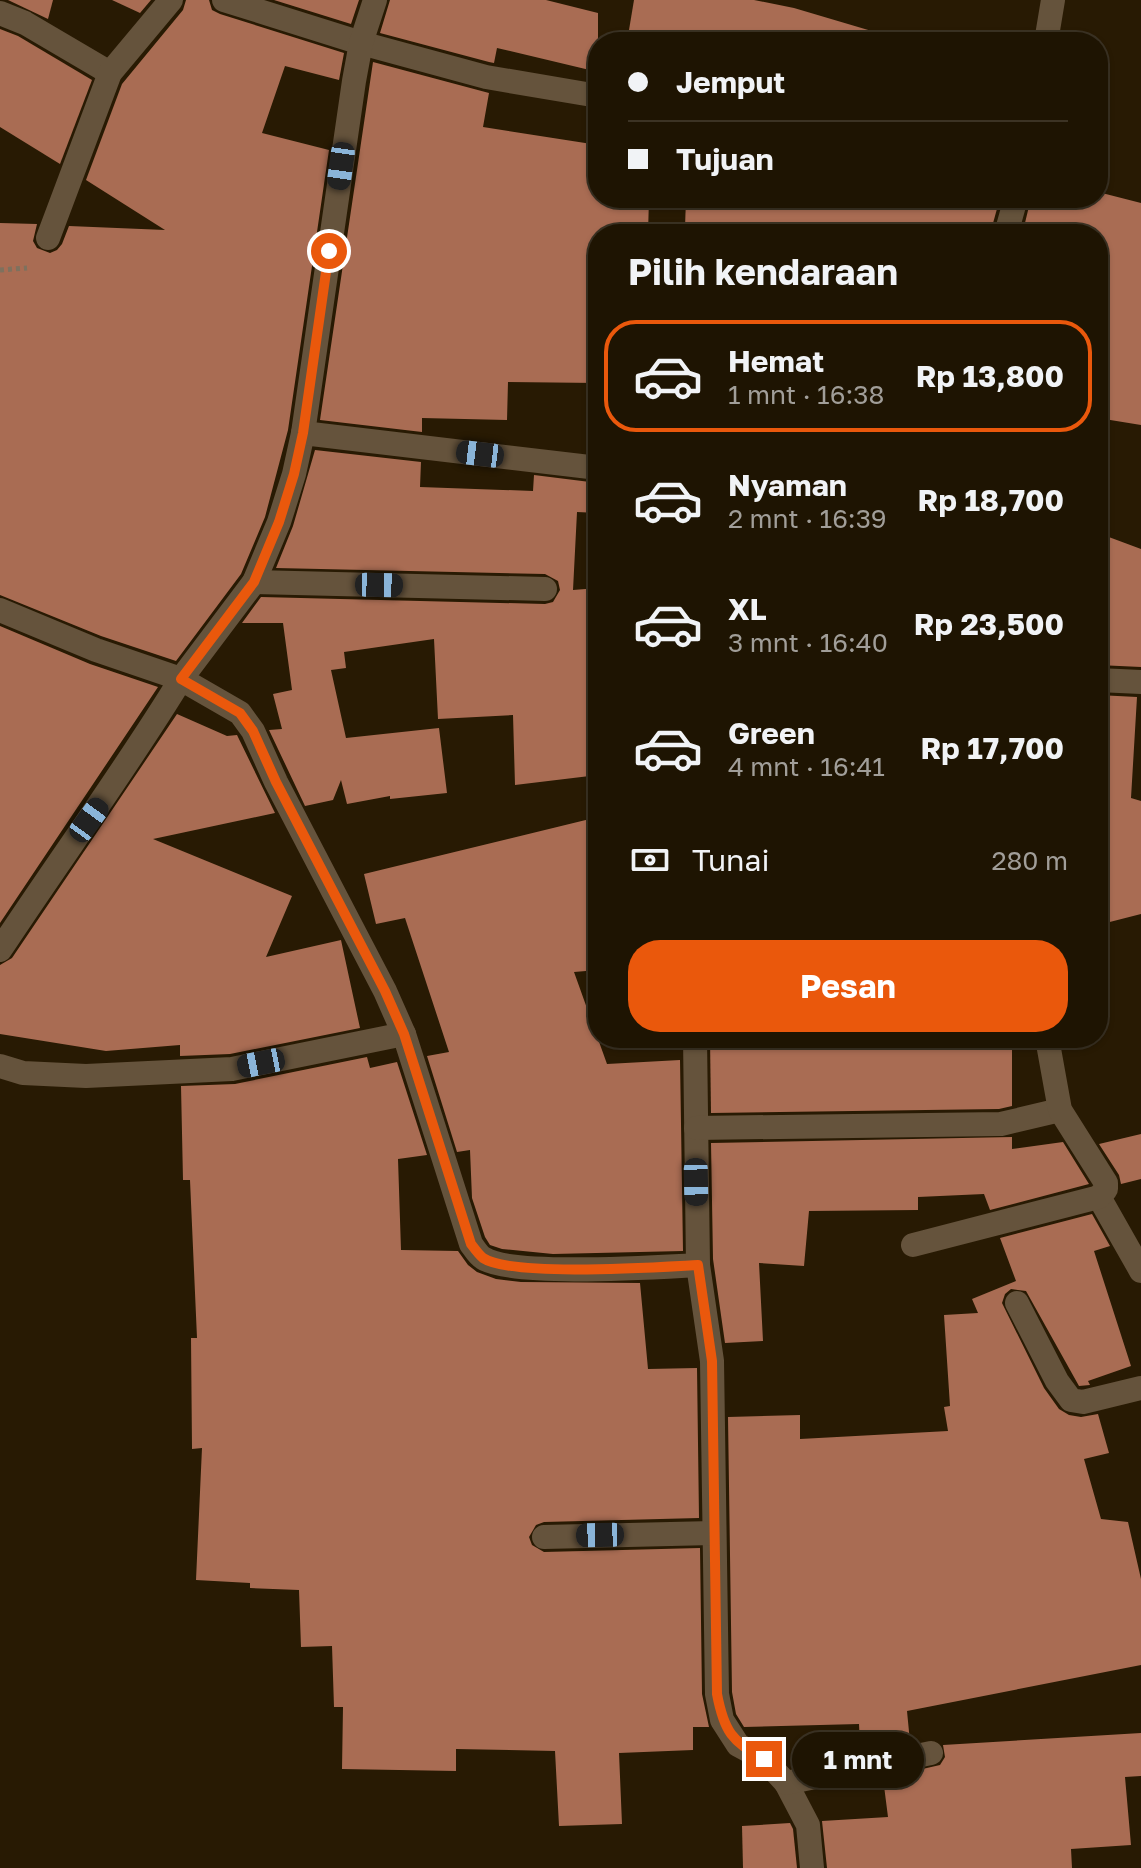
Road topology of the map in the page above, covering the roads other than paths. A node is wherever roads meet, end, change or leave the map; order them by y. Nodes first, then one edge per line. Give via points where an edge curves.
1 (171, 0) edge
2 (224, 0) edge
3 (375, 0) edge
4 (1053, 0) edge
5 (0, 13) edge
6 (1048, 32) edge
7 (361, 43) junction
8 (110, 73) junction
9 (588, 94) edge
10 (48, 238) dead end
11 (303, 433) junction
12 (588, 467) edge
13 (254, 582) junction
14 (545, 589) dead end
15 (0, 610) edge
16 (181, 679) junction
17 (1108, 680) edge
18 (1141, 682) edge
19 (0, 950) edge
20 (404, 1034) junction
21 (695, 1048) edge
22 (1049, 1048) edge
23 (0, 1066) edge
24 (1060, 1110) junction
25 (696, 1128) junction
26 (1099, 1197) junction
27 (913, 1245) dead end
28 (698, 1265) junction
29 (1141, 1271) edge
30 (1017, 1303) dead end
31 (1141, 1388) edge
32 (713, 1533) junction
33 (544, 1537) dead end
34 (931, 1753) dead end
35 (786, 1783) junction
36 (812, 1868) edge

1 - 8 street
2 - 7 street
3 - 7 street
4 - 6 street
5 - 8 street
7 - 9 street via 486,77
7 - 11 street
8 - 10 street
11 - 12 street
11 - 13 street via 279,522
13 - 14 street
13 - 16 street
15 - 16 street
16 - 19 street
16 - 20 street via 240,713 253,731
17 - 18 street
20 - 23 street via 232,1069 86,1076 23,1073
20 - 28 street via 471,1244 483,1258 546,1268
21 - 25 street
22 - 24 street
24 - 25 street via 1001,1124
24 - 26 street via 1106,1183
25 - 28 street
26 - 27 street
26 - 29 street
28 - 32 street via 712,1361
30 - 31 street via 1071,1400
32 - 33 street
32 - 35 street via 722,1720 738,1745 764,1759
34 - 35 street
35 - 36 street via 808,1825

